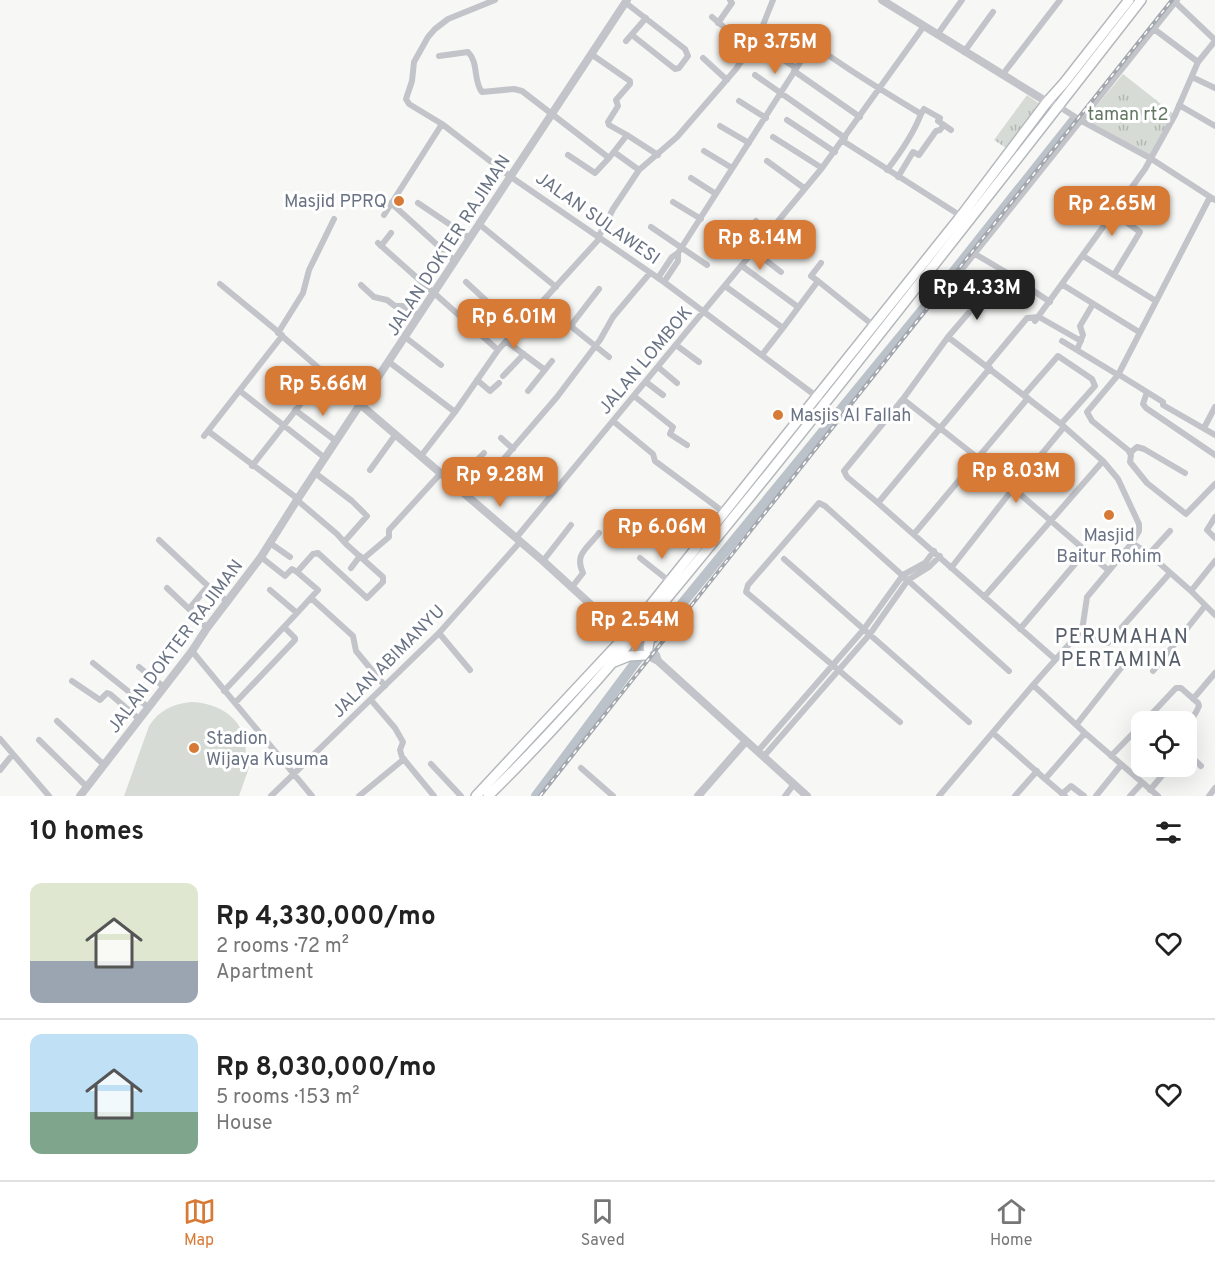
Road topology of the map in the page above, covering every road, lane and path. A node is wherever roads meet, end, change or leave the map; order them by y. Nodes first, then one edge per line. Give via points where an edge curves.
1 (495, 0) edge
2 (730, 0) edge
3 (773, 0) edge
4 (882, 0) edge
5 (962, 0) edge
6 (1060, 0) edge
7 (1129, 0) edge
8 (1141, 0) edge
9 (626, 1) edge
10 (1176, 1) edge
11 (993, 12) dead end
12 (712, 17) dead end
13 (646, 18) junction
14 (718, 22) junction
15 (924, 26) junction
16 (791, 28) dead end
17 (1154, 29) junction
18 (632, 34) junction
19 (937, 35) junction
20 (626, 41) dead end
21 (1215, 41) edge
22 (812, 44) junction
23 (750, 49) junction
24 (964, 52) junction
25 (591, 54) junction
26 (776, 55) dead end
27 (439, 56) dead end
28 (704, 58) dead end
29 (1198, 62) junction
30 (795, 70) junction
31 (1003, 74) junction
32 (755, 75) dead end
33 (1192, 76) junction
34 (727, 80) junction
35 (1215, 88) edge
36 (879, 89) junction
37 (781, 94) junction
38 (739, 101) dead end
39 (1047, 102) junction
40 (1179, 105) junction
41 (1058, 106) junction
42 (921, 114) junction
43 (551, 115) junction
44 (860, 117) junction
45 (765, 118) junction
46 (787, 120) dead end
47 (1080, 120) junction
48 (442, 124) junction
49 (944, 125) junction
50 (720, 126) dead end
51 (1215, 126) edge
52 (951, 130) dead end
53 (627, 135) junction
54 (773, 137) dead end
55 (844, 140) junction
56 (749, 143) junction
57 (704, 150) dead end
58 (614, 152) junction
59 (835, 152) junction
60 (568, 154) dead end
61 (658, 155) junction
62 (609, 158) junction
63 (1150, 158) junction
64 (767, 161) dead end
65 (732, 168) junction
66 (822, 168) junction
67 (639, 170) junction
68 (887, 170) junction
69 (511, 177) junction
70 (898, 177) junction
71 (691, 178) dead end
72 (804, 188) junction
73 (716, 194) junction
74 (1212, 198) edge
75 (673, 202) dead end
76 (391, 203) junction
77 (418, 203) dead end
78 (1114, 213) junction
79 (384, 215) dead end
80 (961, 216) junction
81 (334, 219) dead end
82 (701, 219) junction
83 (756, 220) dead end
84 (730, 223) dead end
85 (479, 224) junction
86 (651, 227) dead end
87 (391, 233) dead end
88 (745, 234) junction
89 (599, 237) junction
90 (470, 238) junction
91 (756, 249) junction
92 (680, 251) junction
93 (975, 254) junction
94 (1083, 256) junction
95 (455, 261) junction
96 (821, 263) dead end
97 (707, 265) dead end
98 (742, 266) junction
99 (781, 272) dead end
100 (651, 273) junction
101 (1114, 274) junction
102 (658, 278) junction
103 (818, 281) junction
104 (466, 282) dead end
105 (664, 282) junction
106 (220, 284) dead end
107 (361, 285) dead end
108 (1063, 285) junction
109 (725, 286) junction
110 (556, 287) junction
111 (947, 288) dead end
112 (599, 289) dead end
113 (989, 289) dead end
114 (433, 294) junction
115 (1156, 301) junction
116 (1050, 302) junction
117 (1093, 304) junction
118 (798, 307) junction
119 (704, 312) junction
120 (418, 315) junction
121 (1038, 318) junction
122 (874, 326) junction
123 (783, 328) junction
124 (517, 329) junction
125 (1139, 332) junction
126 (280, 334) junction
127 (405, 337) junction
128 (948, 337) junction
129 (506, 340) junction
130 (1062, 341) dead end
131 (1081, 341) junction
132 (676, 345) junction
133 (596, 346) junction
134 (1077, 350) junction
135 (498, 351) junction
136 (524, 354) junction
137 (762, 355) junction
138 (609, 357) dead end
139 (552, 361) dead end
140 (389, 362) junction
141 (699, 362) dead end
142 (441, 365) dead end
143 (658, 367) junction
144 (988, 367) junction
145 (545, 370) junction
146 (325, 373) junction
147 (1118, 374) junction
148 (503, 376) dead end
149 (477, 381) junction
150 (646, 382) junction
151 (677, 382) dead end
152 (498, 383) dead end
153 (240, 391) junction
154 (528, 391) dead end
155 (1147, 392) junction
156 (663, 395) dead end
157 (634, 396) junction
158 (816, 397) junction
159 (1026, 397) junction
160 (903, 399) junction
161 (825, 403) junction
162 (361, 405) junction
163 (1215, 407) edge
164 (295, 410) junction
165 (455, 412) junction
166 (613, 421) junction
167 (283, 424) junction
168 (1063, 425) junction
169 (939, 428) junction
170 (1204, 428) junction
171 (396, 434) junction
172 (1215, 435) edge
173 (501, 438) dead end
174 (336, 441) junction
175 (687, 445) dead end
176 (513, 449) junction
177 (484, 453) dead end
178 (1130, 453) junction
179 (1215, 455) edge
180 (421, 456) junction
181 (325, 458) junction
182 (978, 458) junction
183 (502, 461) dead end
184 (1103, 461) junction
185 (252, 466) junction
186 (370, 470) dead end
187 (315, 473) junction
188 (441, 473) junction
189 (1185, 473) dead end
190 (448, 480) junction
191 (1215, 484) edge
192 (1012, 490) junction
193 (297, 499) junction
194 (878, 503) junction
195 (725, 513) junction
196 (1215, 517) edge
197 (1051, 522) junction
198 (571, 525) dead end
199 (1170, 531) dead end
200 (599, 533) dead end
201 (914, 534) junction
202 (1215, 538) edge
203 (159, 540) dead end
204 (518, 540) junction
205 (344, 542) junction
206 (270, 543) junction
207 (1132, 543) junction
208 (1085, 552) junction
209 (937, 554) junction
210 (1149, 554) junction
211 (261, 557) junction
212 (291, 557) dead end
213 (361, 558) junction
214 (640, 558) dead end
215 (784, 559) dead end
216 (543, 561) junction
217 (1215, 561) edge
218 (351, 568) dead end
219 (951, 568) junction
220 (1108, 570) junction
221 (297, 572) junction
222 (1170, 573) junction
223 (905, 578) junction
224 (669, 581) junction
225 (208, 586) junction
226 (572, 587) junction
227 (167, 588) dead end
228 (270, 590) dead end
229 (1191, 591) junction
230 (984, 597) junction
231 (311, 598) junction
232 (228, 602) junction
233 (1205, 606) junction
234 (189, 609) junction
235 (297, 613) junction
236 (654, 614) junction
237 (1215, 615) edge
238 (284, 627) junction
239 (207, 628) junction
240 (1082, 628) junction
241 (1020, 629) junction
242 (867, 632) junction
243 (440, 633) junction
244 (628, 635) junction
245 (192, 651) junction
246 (647, 651) junction
247 (1055, 659) junction
248 (93, 663) dead end
249 (612, 663) junction
250 (1125, 663) dead end
251 (833, 664) junction
252 (139, 667) dead end
253 (839, 669) junction
254 (471, 670) dead end
255 (1009, 671) dead end
256 (1153, 671) dead end
257 (1215, 673) edge
258 (72, 681) dead end
259 (1033, 685) junction
260 (385, 686) junction
261 (164, 687) junction
262 (224, 691) junction
263 (1193, 699) junction
264 (371, 700) junction
265 (235, 703) junction
266 (799, 703) junction
267 (148, 707) junction
268 (805, 708) junction
269 (1154, 711) edge
270 (1196, 711) edge
271 (139, 719) junction
272 (57, 721) dead end
273 (900, 722) dead end
274 (969, 722) dead end
275 (1077, 724) junction
276 (993, 733) junction
277 (1085, 734) junction
278 (1131, 735) edge
279 (0, 739) edge
280 (39, 740) dead end
281 (746, 741) junction
282 (761, 753) junction
283 (13, 754) junction
284 (1111, 756) junction
285 (402, 760) junction
286 (1197, 762) edge
287 (431, 764) dead end
288 (104, 765) junction
289 (1121, 765) junction
290 (1202, 766) dead end
291 (581, 768) dead end
292 (0, 770) edge
293 (1037, 771) junction
294 (294, 773) junction
295 (505, 773) junction
296 (1161, 777) edge
297 (1045, 779) junction
298 (1142, 783) junction
299 (794, 784) junction
300 (87, 787) junction
301 (1215, 788) edge
302 (1150, 790) junction
303 (1063, 795) edge
304 (49, 796) edge
305 (80, 796) edge
306 (271, 796) edge
307 (312, 796) edge
308 (359, 796) edge
309 (434, 796) edge
310 (461, 796) edge
311 (476, 796) edge
312 (488, 796) edge
313 (613, 796) edge
314 (698, 796) edge
315 (784, 796) edge
316 (807, 796) edge
317 (939, 796) edge
318 (1015, 796) edge
319 (1084, 796) edge
320 (1096, 796) edge
321 (1131, 796) edge
322 (1158, 796) edge
323 (1209, 796) edge

1 - 48 street, JALAN SULAWESI via 448,19 428,37 414,62 406,99
2 - 14 street via 732,3
3 - 23 street
4 - 15 street
5 - 19 street
6 - 31 street
7 - 39 main road
8 - 41 main road
9 - 13 street
9 - 25 street, JALAN DOKTER RAJIMAN
10 - 17 street
10 - 21 street
11 - 24 street
12 - 14 street
13 - 18 street
13 - 18 street via 688,52 679,68 664,62
14 - 23 street
15 - 19 street
15 - 36 street, JALAN LOMBOK
16 - 22 street
17 - 29 street
17 - 47 street
18 - 20 street
19 - 24 street
21 - 29 street
22 - 30 street
22 - 36 street
23 - 34 street
24 - 31 street
25 - 43 street, JALAN DOKTER RAJIMAN
25 - 53 street via 630,81 616,100 618,106 608,122
26 - 30 street
27 - 43 street via 468,52 482,92 514,88
28 - 34 street
29 - 33 street
30 - 37 street
30 - 44 street
31 - 39 street
32 - 37 street
33 - 35 street
33 - 40 street
34 - 61 street
36 - 42 street
36 - 44 street, JALAN LOMBOK
37 - 45 street
37 - 55 street
38 - 45 street
39 - 41 street
39 - 80 main road
40 - 51 street
40 - 63 street
41 - 47 street
41 - 161 main road
42 - 49 street via 924,109
42 - 68 street via 900,155
43 - 62 street
43 - 69 street, JALAN DOKTER RAJIMAN
44 - 55 street, JALAN LOMBOK
45 - 56 street
46 - 59 street
47 - 63 street
47 - 93 street
48 - 69 street, JALAN SULAWESI
48 - 76 street
49 - 52 street
49 - 70 street via 919,155 913,152
50 - 56 street
53 - 58 street
53 - 61 street
54 - 66 street
55 - 59 street, JALAN LOMBOK
55 - 68 street
56 - 65 street
57 - 65 street
58 - 62 street
58 - 67 street
59 - 66 street, JALAN LOMBOK
60 - 62 street via 596,173
61 - 67 street
63 - 74 street
63 - 78 street
64 - 72 street
65 - 73 street
66 - 72 street, JALAN LOMBOK
67 - 89 street
68 - 70 street
69 - 85 street, JALAN DOKTER RAJIMAN
69 - 89 street, JALAN SULAWESI
70 - 80 street
71 - 73 street
72 - 91 street, JALAN LOMBOK
73 - 82 street
74 - 115 street
75 - 82 street
76 - 79 street
76 - 95 street
77 - 90 street
78 - 94 street
78 - 101 street via 1140,232
80 - 122 main road
81 - 126 street via 311,266 303,293
82 - 92 street
83 - 88 street
84 - 88 street
85 - 90 street, JALAN DOKTER RAJIMAN
85 - 110 street
86 - 92 street
87 - 114 street via 380,245
88 - 91 street via 744,238
89 - 100 street, JALAN SULAWESI
89 - 110 street
90 - 95 street, JALAN DOKTER RAJIMAN
91 - 98 street, JALAN LOMBOK
91 - 99 street
92 - 97 street
92 - 102 street
92 - 105 street
93 - 111 street
93 - 116 street
94 - 101 street
94 - 108 street
95 - 114 street, JALAN DOKTER RAJIMAN
96 - 103 street via 811,276
98 - 109 street, JALAN LOMBOK
98 - 118 street
100 - 102 street, JALAN SULAWESI
100 - 133 street via 613,317
101 - 115 street
102 - 105 street, JALAN SULAWESI
103 - 118 street
103 - 122 street
104 - 124 street
105 - 119 street, JALAN SULAWESI
106 - 126 street
107 - 120 street via 374,297
108 - 116 street
108 - 117 street
109 - 119 street, JALAN LOMBOK
109 - 123 street
110 - 124 street
112 - 133 street via 572,324
113 - 128 street
114 - 120 street, JALAN DOKTER RAJIMAN
114 - 135 street
115 - 125 street
116 - 121 street
117 - 125 street
117 - 131 street via 1080,326
118 - 123 street
119 - 132 street, JALAN LOMBOK
119 - 137 street, JALAN SULAWESI
120 - 127 street, JALAN DOKTER RAJIMAN
121 - 131 street
121 - 144 street via 1027,318
122 - 158 main road
123 - 137 street
124 - 129 street
125 - 147 street
126 - 146 street
126 - 153 street
127 - 140 street, JALAN DOKTER RAJIMAN
127 - 142 street
128 - 144 street
128 - 160 street
129 - 135 street
129 - 136 street
130 - 134 street
131 - 134 street
132 - 141 street
132 - 143 street, JALAN LOMBOK
133 - 138 street
133 - 176 street
134 - 147 street
135 - 149 street
136 - 145 street
136 - 148 street
137 - 158 street, JALAN SULAWESI
139 - 145 street
140 - 162 street, JALAN DOKTER RAJIMAN
140 - 165 street
143 - 150 street, JALAN LOMBOK
143 - 151 street
144 - 159 street
144 - 169 street
145 - 154 street
146 - 162 street
146 - 164 street
147 - 155 street
147 - 178 street via 1087,414
149 - 152 street via 490,391
149 - 165 street
150 - 156 street
150 - 157 street, JALAN LOMBOK
153 - 167 street
153 - 185 street via 206,434
155 - 170 street
155 - 179 street via 1143,404 1146,408
157 - 166 street, JALAN LOMBOK
157 - 175 street via 673,427 670,434
158 - 161 street, JALAN SULAWESI
158 - 195 main road
159 - 168 street
159 - 168 street via 1058,356 1092,379 1095,386
159 - 182 street
160 - 169 street
160 - 194 street via 844,471
161 - 236 main road
162 - 171 street
162 - 174 street, JALAN DOKTER RAJIMAN
163 - 170 street
164 - 167 street
164 - 174 street
165 - 180 street
166 - 195 street via 653,454 655,461
166 - 204 street, JALAN LOMBOK
167 - 181 street
167 - 185 street
168 - 184 street
168 - 192 street
169 - 182 street
169 - 194 street
170 - 172 street
171 - 180 street
171 - 186 street
173 - 176 street
174 - 181 street, JALAN DOKTER RAJIMAN
176 - 183 street
177 - 190 street via 471,466 463,462
178 - 189 street via 1137,447 1144,449
178 - 191 street via 1130,462 1147,483 1186,514
180 - 188 street
181 - 187 street, JALAN DOKTER RAJIMAN
182 - 192 street
182 - 201 street
184 - 197 street
184 - 207 street via 1118,479 1140,524
185 - 193 street
187 - 193 street, JALAN DOKTER RAJIMAN
187 - 205 street via 367,516
188 - 190 street
188 - 213 street via 389,530 389,537
190 - 204 street
192 - 197 street
192 - 219 street
193 - 205 street
193 - 206 street, JALAN DOKTER RAJIMAN
194 - 201 street
195 - 224 main road
196 - 202 street via 1207,530
197 - 208 street
197 - 230 street
198 - 216 street
199 - 210 street
200 - 226 street via 579,557 583,573
201 - 209 street
203 - 225 street
204 - 216 street
204 - 243 street, JALAN ABIMANYU
205 - 213 street
206 - 211 street, JALAN DOKTER RAJIMAN
206 - 212 street
207 - 210 street
207 - 220 street
208 - 220 street
208 - 241 street
209 - 219 street
209 - 223 street via 929,567
210 - 222 street
211 - 221 street via 285,576 292,570
211 - 232 street, JALAN DOKTER RAJIMAN
213 - 218 street
213 - 221 street via 384,580 369,598 318,553
214 - 224 street
215 - 242 street
216 - 226 street
217 - 229 street
219 - 230 street
220 - 240 street via 1087,597
221 - 231 street via 317,589
222 - 229 street
222 - 240 street via 1108,643
223 - 242 street
223 - 251 street via 819,503 748,585 747,593
223 - 255 street
224 - 244 main road
225 - 232 street
225 - 234 street
226 - 244 street
227 - 234 street
228 - 235 street
229 - 233 street
230 - 241 street
231 - 235 street
231 - 260 street via 353,636 356,651
232 - 239 street, JALAN DOKTER RAJIMAN
233 - 237 street
233 - 256 street
234 - 239 street
235 - 238 street
236 - 244 main road
236 - 246 main road
238 - 262 street
238 - 265 street via 295,640
239 - 245 street, JALAN DOKTER RAJIMAN
240 - 247 street
241 - 247 street
242 - 251 street
242 - 253 street
242 - 274 street
243 - 254 street
243 - 260 street, JALAN ABIMANYU
244 - 246 street
244 - 249 main road
244 - 295 main road
245 - 261 street, JALAN DOKTER RAJIMAN
245 - 262 street
246 - 249 main road
246 - 281 street
247 - 259 street
248 - 267 street
249 - 295 main road
250 - 275 street
251 - 253 street
251 - 266 street
252 - 261 street
253 - 268 street
253 - 273 street
257 - 263 street
258 - 271 street via 100,700 110,694
259 - 275 street
259 - 276 street
260 - 264 street, JALAN ABIMANYU
261 - 267 street, JALAN DOKTER RAJIMAN
262 - 265 street
263 - 269 street via 1176,688
263 - 270 street via 1199,706
264 - 285 street via 404,742
264 - 294 street, JALAN ABIMANYU
265 - 294 street
266 - 268 street
266 - 282 street
267 - 271 street, JALAN DOKTER RAJIMAN
268 - 282 street
271 - 288 street, JALAN DOKTER RAJIMAN
272 - 288 street
275 - 277 street
276 - 293 street
276 - 317 street
277 - 284 street
277 - 297 street
278 - 284 street
279 - 283 street
280 - 300 street
281 - 282 street
281 - 314 street
282 - 299 street
283 - 292 street
283 - 304 street
284 - 289 street
285 - 308 street
285 - 309 street
286 - 290 street
287 - 310 street
288 - 300 street, JALAN DOKTER RAJIMAN
289 - 298 street
289 - 320 street
291 - 313 street
293 - 297 street
293 - 318 street
294 - 306 street, JALAN ABIMANYU
294 - 307 street
295 - 311 main road
295 - 312 main road
296 - 302 street
297 - 303 street
298 - 302 street
298 - 321 street
299 - 315 street
299 - 316 street
300 - 305 street, JALAN DOKTER RAJIMAN
301 - 323 street
302 - 322 street
303 - 319 street via 1071,786

